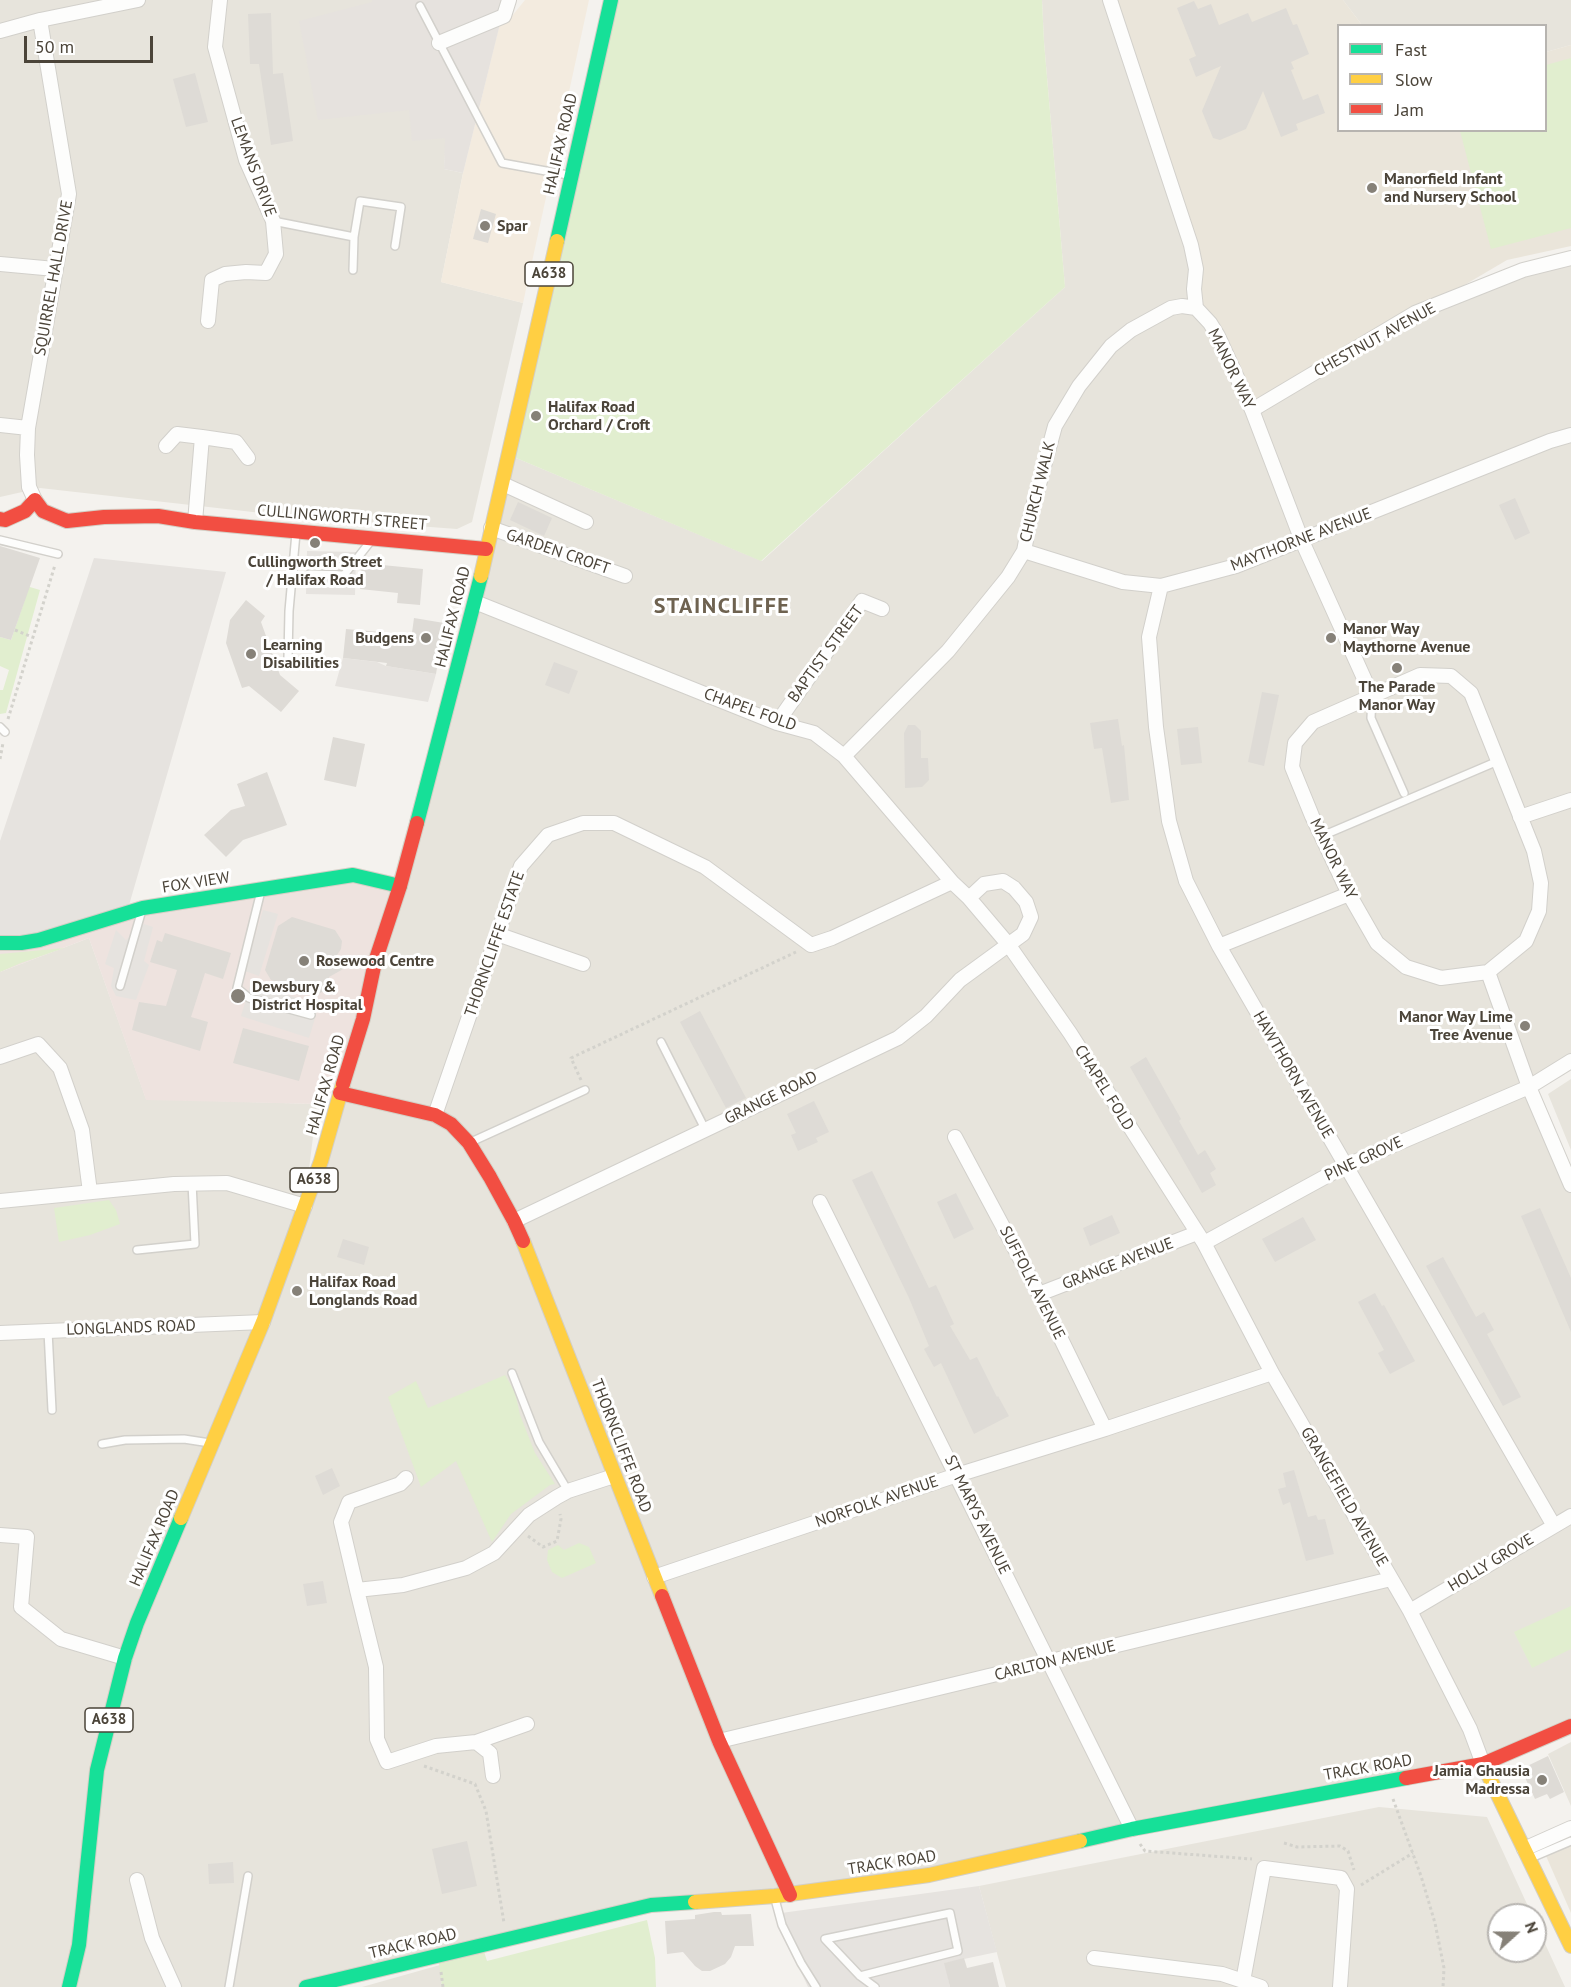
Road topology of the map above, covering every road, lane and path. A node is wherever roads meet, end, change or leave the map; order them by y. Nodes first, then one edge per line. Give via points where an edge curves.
1 (138, 0) edge
2 (220, 0) edge
3 (509, 0) edge
4 (611, 0) edge
5 (1110, 0) edge
6 (420, 6) dead end
7 (40, 20) junction
8 (0, 31) edge
9 (439, 43) junction
10 (571, 175) junction
11 (273, 221) junction
12 (354, 237) junction
13 (395, 246) dead end
14 (1571, 258) edge
15 (0, 264) edge
16 (55, 269) junction
17 (353, 270) dead end
18 (1196, 308) junction
19 (208, 321) dead end
20 (1252, 410) junction
21 (0, 425) edge
22 (28, 428) junction
23 (1571, 435) edge
24 (202, 437) junction
25 (166, 446) dead end
26 (248, 458) dead end
27 (503, 484) junction
28 (35, 500) junction
29 (0, 519) edge
30 (195, 522) junction
31 (586, 522) dead end
32 (491, 528) junction
33 (297, 530) junction
34 (374, 538) junction
35 (0, 540) edge
36 (1302, 541) junction
37 (486, 549) junction
38 (1024, 551) junction
39 (58, 554) joint
40 (310, 574) dead end
41 (625, 576) dead end
42 (1161, 586) junction
43 (475, 602) junction
44 (882, 609) dead end
45 (15, 630) dead end
46 (33, 637) junction
47 (288, 657) dead end
48 (1372, 696) junction
49 (777, 723) junction
50 (2, 730) edge
51 (843, 756) junction
52 (0, 759) edge
53 (1498, 761) junction
54 (1404, 793) dead end
55 (1571, 800) edge
56 (1520, 817) junction
57 (1322, 836) junction
58 (952, 882) junction
59 (400, 886) junction
60 (262, 889) junction
61 (1349, 894) junction
62 (969, 898) junction
63 (143, 908) junction
64 (497, 934) junction
65 (0, 943) edge
66 (1008, 944) junction
67 (811, 945) junction
68 (1219, 946) junction
69 (583, 964) dead end
70 (1488, 972) junction
71 (120, 986) dead end
72 (311, 1015) dead end
73 (661, 1042) dead end
74 (0, 1057) edge
75 (1571, 1060) edge
76 (1529, 1087) junction
77 (585, 1090) joint
78 (340, 1093) junction
79 (435, 1115) junction
80 (705, 1130) junction
81 (955, 1137) dead end
82 (469, 1143) junction
83 (1345, 1166) junction
84 (192, 1183) junction
85 (1571, 1185) edge
86 (90, 1192) junction
87 (0, 1201) edge
88 (820, 1202) dead end
89 (305, 1206) junction
90 (514, 1221) junction
91 (1200, 1238) junction
92 (137, 1250) dead end
93 (1038, 1294) junction
94 (263, 1322) junction
95 (48, 1331) junction
96 (0, 1333) edge
97 (512, 1373) dead end
98 (1272, 1374) junction
99 (52, 1410) dead end
100 (1105, 1429) junction
101 (212, 1443) junction
102 (102, 1444) dead end
103 (957, 1475) junction
104 (614, 1476) junction
105 (406, 1478) dead end
106 (562, 1494) junction
107 (1571, 1516) edge
108 (1554, 1526) junction
109 (518, 1527) junction
110 (0, 1535) edge
111 (654, 1577) junction
112 (1391, 1579) junction
113 (357, 1590) junction
114 (1410, 1611) junction
115 (125, 1658) junction
116 (1050, 1662) junction
117 (526, 1724) dead end
118 (1571, 1726) edge
119 (719, 1741) junction
120 (476, 1742) junction
121 (401, 1757) junction
122 (1483, 1764) junction
123 (493, 1776) dead end
124 (1386, 1782) junction
125 (1571, 1828) edge
126 (1132, 1829) junction
127 (1571, 1841) edge
128 (1284, 1843) dead end
129 (1413, 1853) junction
130 (1526, 1854) junction
131 (1264, 1868) junction
132 (248, 1876) dead end
133 (137, 1880) dead end
134 (1353, 1887) junction
135 (790, 1894) junction
136 (775, 1896) junction
137 (507, 1940) junction
138 (1571, 1946) edge
139 (1094, 1958) dead end
140 (860, 1976) junction
141 (1243, 1981) junction
142 (69, 1987) edge
143 (174, 1987) edge
144 (229, 1987) edge
145 (306, 1987) edge
146 (816, 1987) edge
147 (875, 1987) edge
148 (1261, 1987) edge
149 (1340, 1987) edge
150 (1443, 1987) edge

1 - 7 street
2 - 11 street, LEMANS DRIVE via 215,47 246,160
3 - 9 street via 504,16
4 - 10 street, HALIFAX ROAD / A638
5 - 18 street via 1191,245 1196,269
6 - 9 lane
7 - 8 street
7 - 16 street, SQUIRREL HALL DRIVE via 69,194
9 - 10 lane via 502,164
10 - 27 street, HALIFAX ROAD / A638
11 - 12 lane
11 - 19 street, LEMANS DRIVE via 276,254 266,273 225,274 212,280
12 - 13 lane via 360,201 401,207
12 - 17 lane
14 - 20 street, CHESTNUT AVENUE via 1523,270 1415,313
15 - 16 street
16 - 22 street, SQUIRREL HALL DRIVE
18 - 20 street, MANOR WAY via 1218,336
18 - 38 street, CHURCH WALK via 1171,308 1131,330 1111,346 1079,386 1054,426
20 - 36 street, MANOR WAY
21 - 22 street
22 - 28 street, SQUIRREL HALL DRIVE via 29,487
23 - 36 street, MAYTHORNE AVENUE
24 - 25 street via 177,434
24 - 26 street via 236,442
24 - 30 street
27 - 31 street
27 - 32 street, HALIFAX ROAD / A638
28 - 29 street via 25,511
28 - 30 street, CULLINGWORTH STREET via 43,511 67,521 158,516
30 - 33 street, CULLINGWORTH STREET
32 - 37 street, HALIFAX ROAD / A638
32 - 41 street, GARDEN CROFT
33 - 34 street, CULLINGWORTH STREET
33 - 47 lane
34 - 37 street, CULLINGWORTH STREET
34 - 40 lane via 344,574
35 - 39 lane
36 - 42 street, MAYTHORNE AVENUE via 1236,566
36 - 48 street, MANOR WAY
37 - 43 street, HALIFAX ROAD / A638
38 - 42 street, MAYTHORNE AVENUE via 1123,582
38 - 51 street, CHURCH WALK via 948,651
39 - 46 path
42 - 68 street, HAWTHORN AVENUE via 1149,637 1169,821 1186,881
43 - 49 street, CHAPEL FOLD
43 - 59 street, HALIFAX ROAD / A638
44 - 49 street, BAPTIST STREET via 862,601
45 - 46 path
46 - 50 path
48 - 53 street, MANOR WAY via 1420,675 1451,676 1471,693
48 - 54 lane via 1371,718
48 - 57 street, MANOR WAY via 1313,722 1295,743 1292,767
49 - 51 street, CHAPEL FOLD via 814,734
50 - 52 path
51 - 58 street, CHAPEL FOLD
53 - 56 street, MANOR WAY
53 - 57 lane
55 - 56 street
56 - 70 street, MANOR WAY via 1534,851 1541,883 1539,911 1526,941
57 - 61 street, MANOR WAY
58 - 62 street, CHAPEL FOLD
58 - 67 street
59 - 60 street, FOX VIEW via 353,875
59 - 78 street, HALIFAX ROAD / A638
60 - 63 street, FOX VIEW
60 - 72 lane via 237,988 249,998
61 - 68 street
61 - 70 street, MANOR WAY via 1377,944 1406,967 1441,978
62 - 66 street, CHAPEL FOLD
62 - 66 street via 984,884 1003,881 1026,902 1031,917 1023,934
63 - 65 street, FOX VIEW via 39,940
63 - 71 lane
64 - 67 street, THORNCLIFFE ESTATE via 521,866 548,835 583,824 614,823 705,867
64 - 69 street
64 - 79 street, THORNCLIFFE ESTATE
66 - 80 street, GRANGE ROAD via 960,980 926,1016 898,1038
66 - 91 street, CHAPEL FOLD via 1070,1033
67 - 77 path via 571,1058
68 - 83 street, HAWTHORN AVENUE
70 - 76 street
73 - 80 lane
74 - 86 street via 38,1044 60,1068 82,1130
75 - 76 street, PINE GROVE
76 - 83 street, PINE GROVE
76 - 85 street
77 - 82 lane
78 - 79 street, THORNCLIFFE ROAD
78 - 89 street, HALIFAX ROAD / A638
79 - 82 street, THORNCLIFFE ROAD via 451,1124
80 - 90 street, GRANGE ROAD
81 - 93 street, SUFFOLK AVENUE
82 - 90 street, THORNCLIFFE ROAD
83 - 91 street, PINE GROVE
83 - 108 street, HAWTHORN AVENUE
84 - 86 street
84 - 89 street via 227,1183
84 - 92 lane via 195,1244
86 - 87 street
88 - 103 street, ST MARYS AVENUE
89 - 94 street, HALIFAX ROAD / A638
90 - 104 street, THORNCLIFFE ROAD
91 - 93 street, GRANGE AVENUE
91 - 98 street, GRANGEFIELD AVENUE
93 - 100 street, SUFFOLK AVENUE
94 - 95 street, LONGLANDS ROAD
94 - 101 street, HALIFAX ROAD / A638
95 - 96 street, LONGLANDS ROAD
95 - 99 lane
97 - 106 lane
98 - 100 street, NORFOLK AVENUE
98 - 112 street, GRANGEFIELD AVENUE
100 - 103 street, NORFOLK AVENUE
101 - 102 lane via 184,1439
101 - 115 street, HALIFAX ROAD / A638
103 - 111 street, NORFOLK AVENUE
103 - 116 street, ST MARYS AVENUE
104 - 106 street
104 - 111 street, THORNCLIFFE ROAD
105 - 113 street via 400,1484 349,1502 341,1522
106 - 109 street
106 - 109 path via 557,1541 543,1547
107 - 108 street, HOLLY GROVE
108 - 114 street, HOLLY GROVE
109 - 113 street via 494,1552 466,1568 403,1585
110 - 115 street via 27,1537 21,1606 61,1640
111 - 119 street, THORNCLIFFE ROAD
112 - 114 street, GRANGEFIELD AVENUE
112 - 116 street, CARLTON AVENUE
113 - 121 street via 376,1667 377,1739 387,1762
114 - 122 street, GRANGEFIELD AVENUE via 1470,1729
115 - 142 street, HALIFAX ROAD / A638 via 97,1770 79,1945
116 - 119 street, CARLTON AVENUE
116 - 126 street, ST MARYS AVENUE
117 - 120 street
118 - 122 street, TRACK ROAD
119 - 135 street, THORNCLIFFE ROAD
120 - 121 street via 436,1746
120 - 123 street via 490,1753
121 - 137 path via 475,1784 486,1810
122 - 124 street, TRACK ROAD
122 - 130 street
124 - 126 street, TRACK ROAD
124 - 129 path
125 - 130 street
126 - 131 path via 1145,1851 1245,1857
126 - 135 street, TRACK ROAD via 929,1875
127 - 130 lane
128 - 134 path via 1298,1847 1340,1846 1348,1851
129 - 134 path
129 - 150 path via 1441,1949
130 - 138 street
131 - 134 street via 1341,1878
131 - 141 street
132 - 144 lane
133 - 143 street via 152,1938
134 - 149 street
135 - 136 street, TRACK ROAD
136 - 137 street, TRACK ROAD via 651,1905
136 - 146 lane via 782,1925
137 - 145 street, TRACK ROAD
139 - 141 street via 1222,1974
140 - 140 lane via 825,1939 950,1913 958,1951
140 - 147 lane
141 - 148 street

